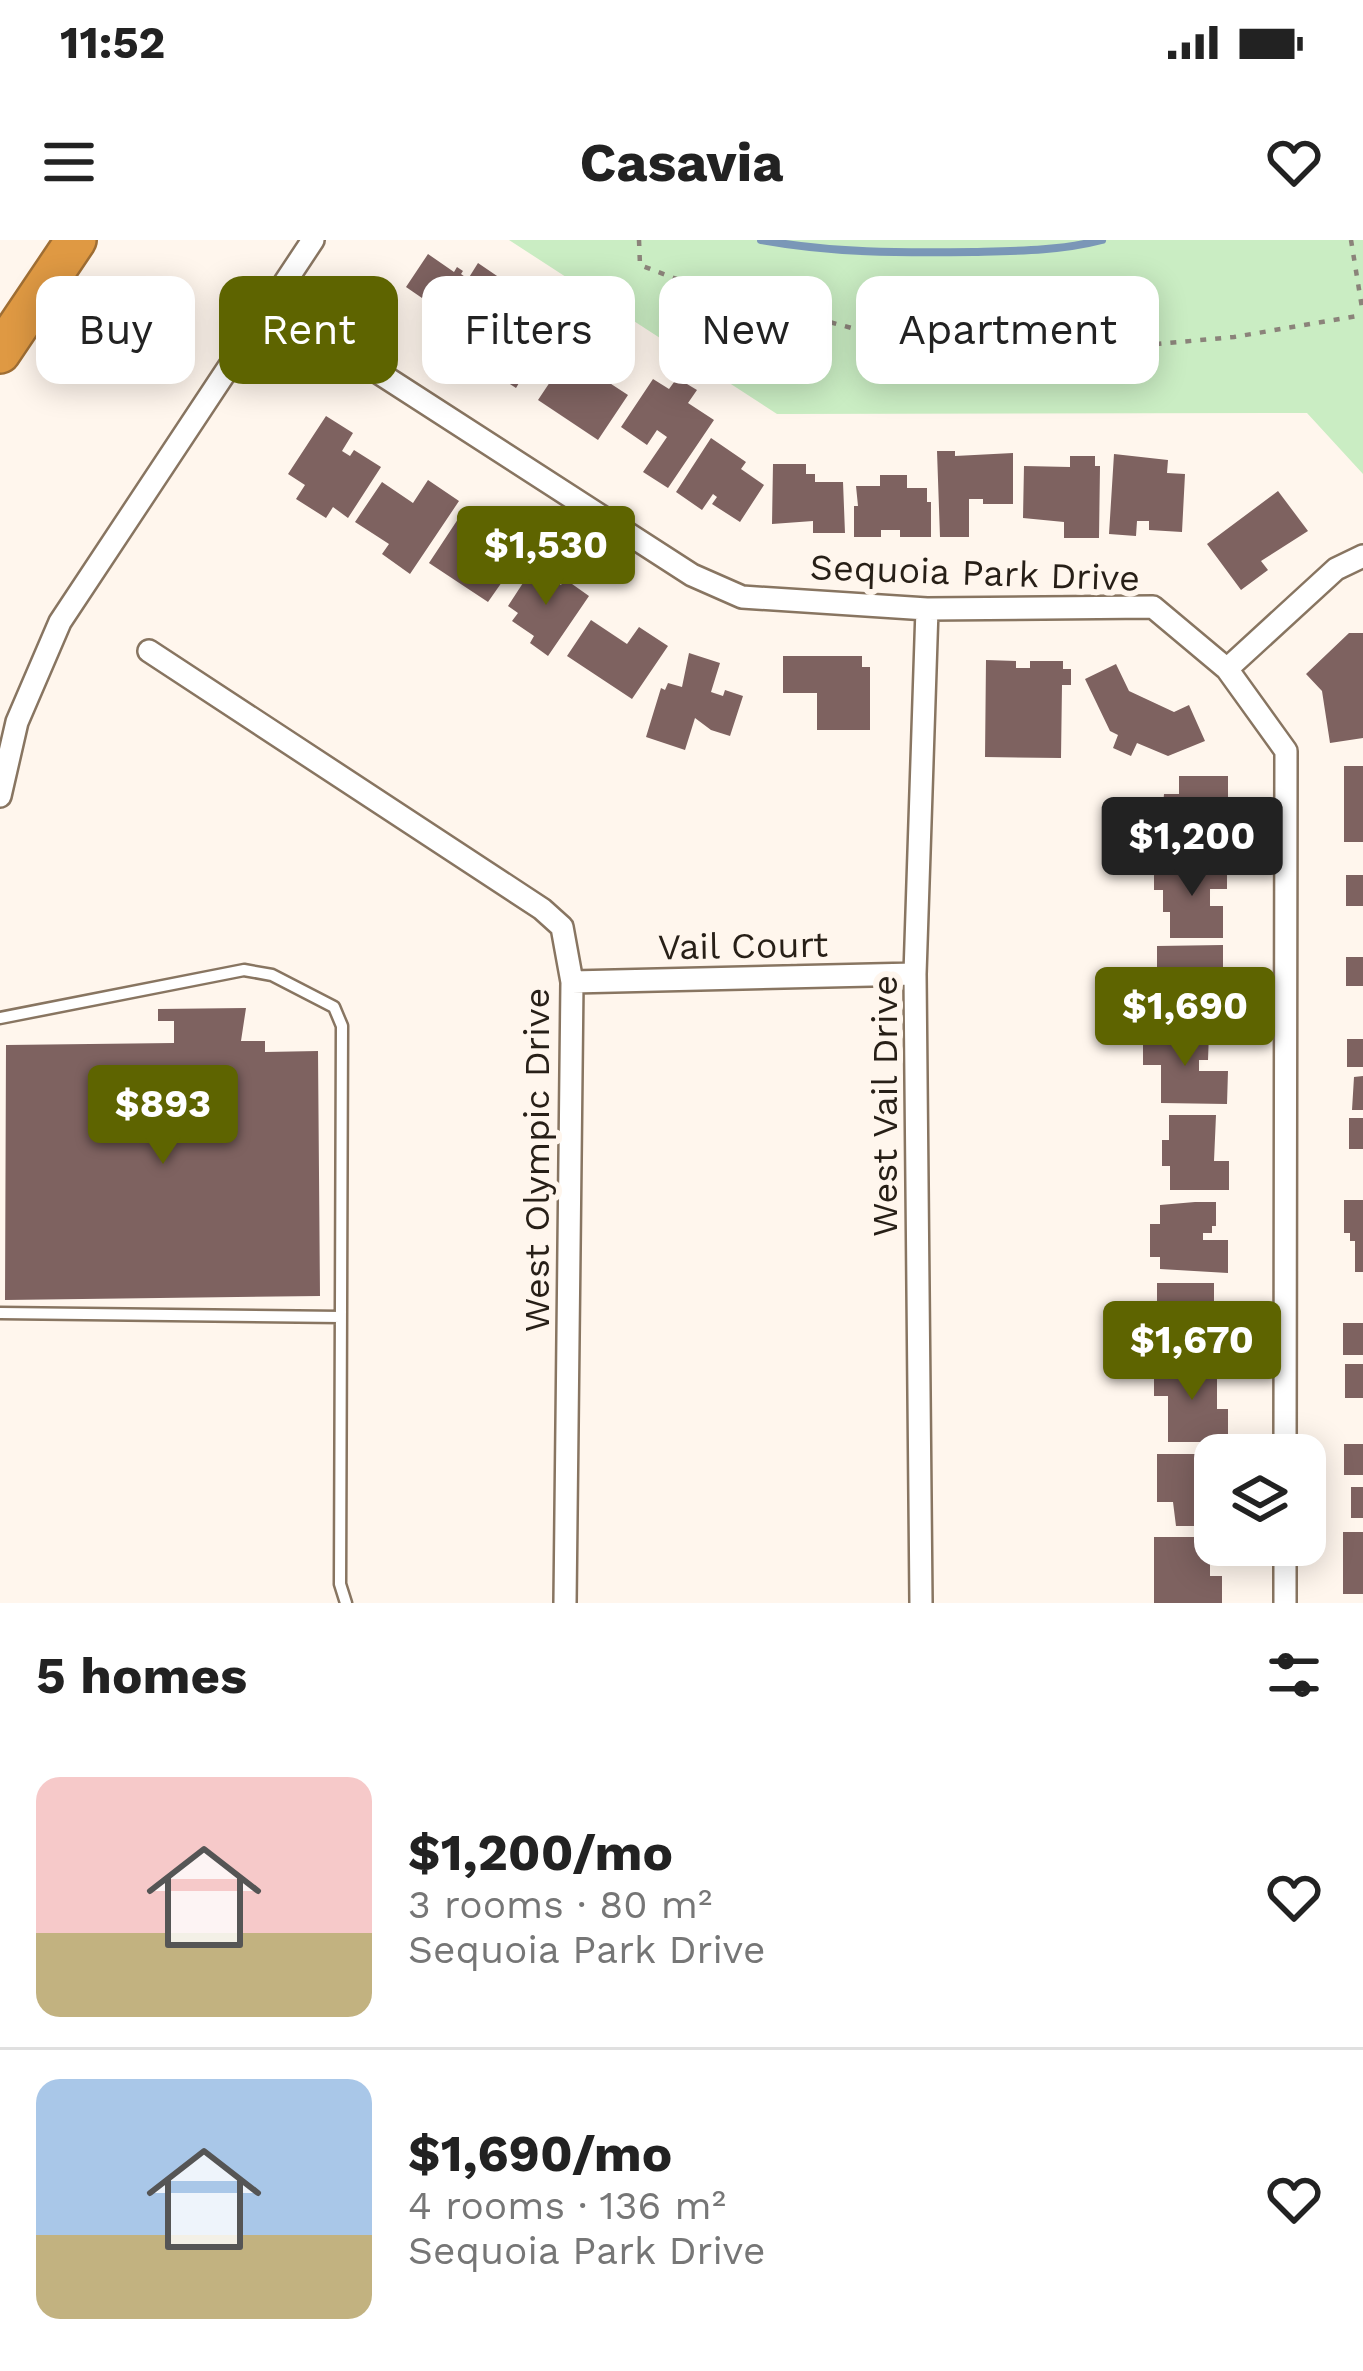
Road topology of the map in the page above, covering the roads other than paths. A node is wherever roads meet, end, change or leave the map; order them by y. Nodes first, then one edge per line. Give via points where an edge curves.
1 (76, 240) edge
2 (313, 240) edge
3 (287, 276) edge
4 (0, 353) edge
5 (219, 379) edge
6 (396, 384) edge
7 (1363, 556) edge
8 (927, 609) junction
9 (149, 651) dead end
10 (1227, 669) junction
11 (0, 796) edge
12 (915, 974) junction
13 (572, 982) junction
14 (0, 1018) edge
15 (0, 1313) edge
16 (341, 1317) junction
17 (1285, 1434) edge
18 (1285, 1566) edge
19 (346, 1603) edge
20 (565, 1603) edge
21 (921, 1603) edge
22 (1285, 1603) edge

1 - 4 highway
2 - 3 street
5 - 11 street via 60,622 17,722
6 - 8 street, Sequoia Park Drive via 692,575 742,597
7 - 10 street via 1336,569
8 - 10 street, Sequoia Park Drive via 1153,607
8 - 12 street, West Vail Drive
9 - 13 street, West Olympic Drive via 542,909 562,927
10 - 17 street, Sequoia Park Drive via 1286,751
12 - 13 street, Vail Court
12 - 21 street, West Vail Drive
13 - 20 street, West Olympic Drive
14 - 16 lane via 244,970 272,974 334,1007 342,1026
15 - 16 lane
16 - 19 lane
18 - 22 street

